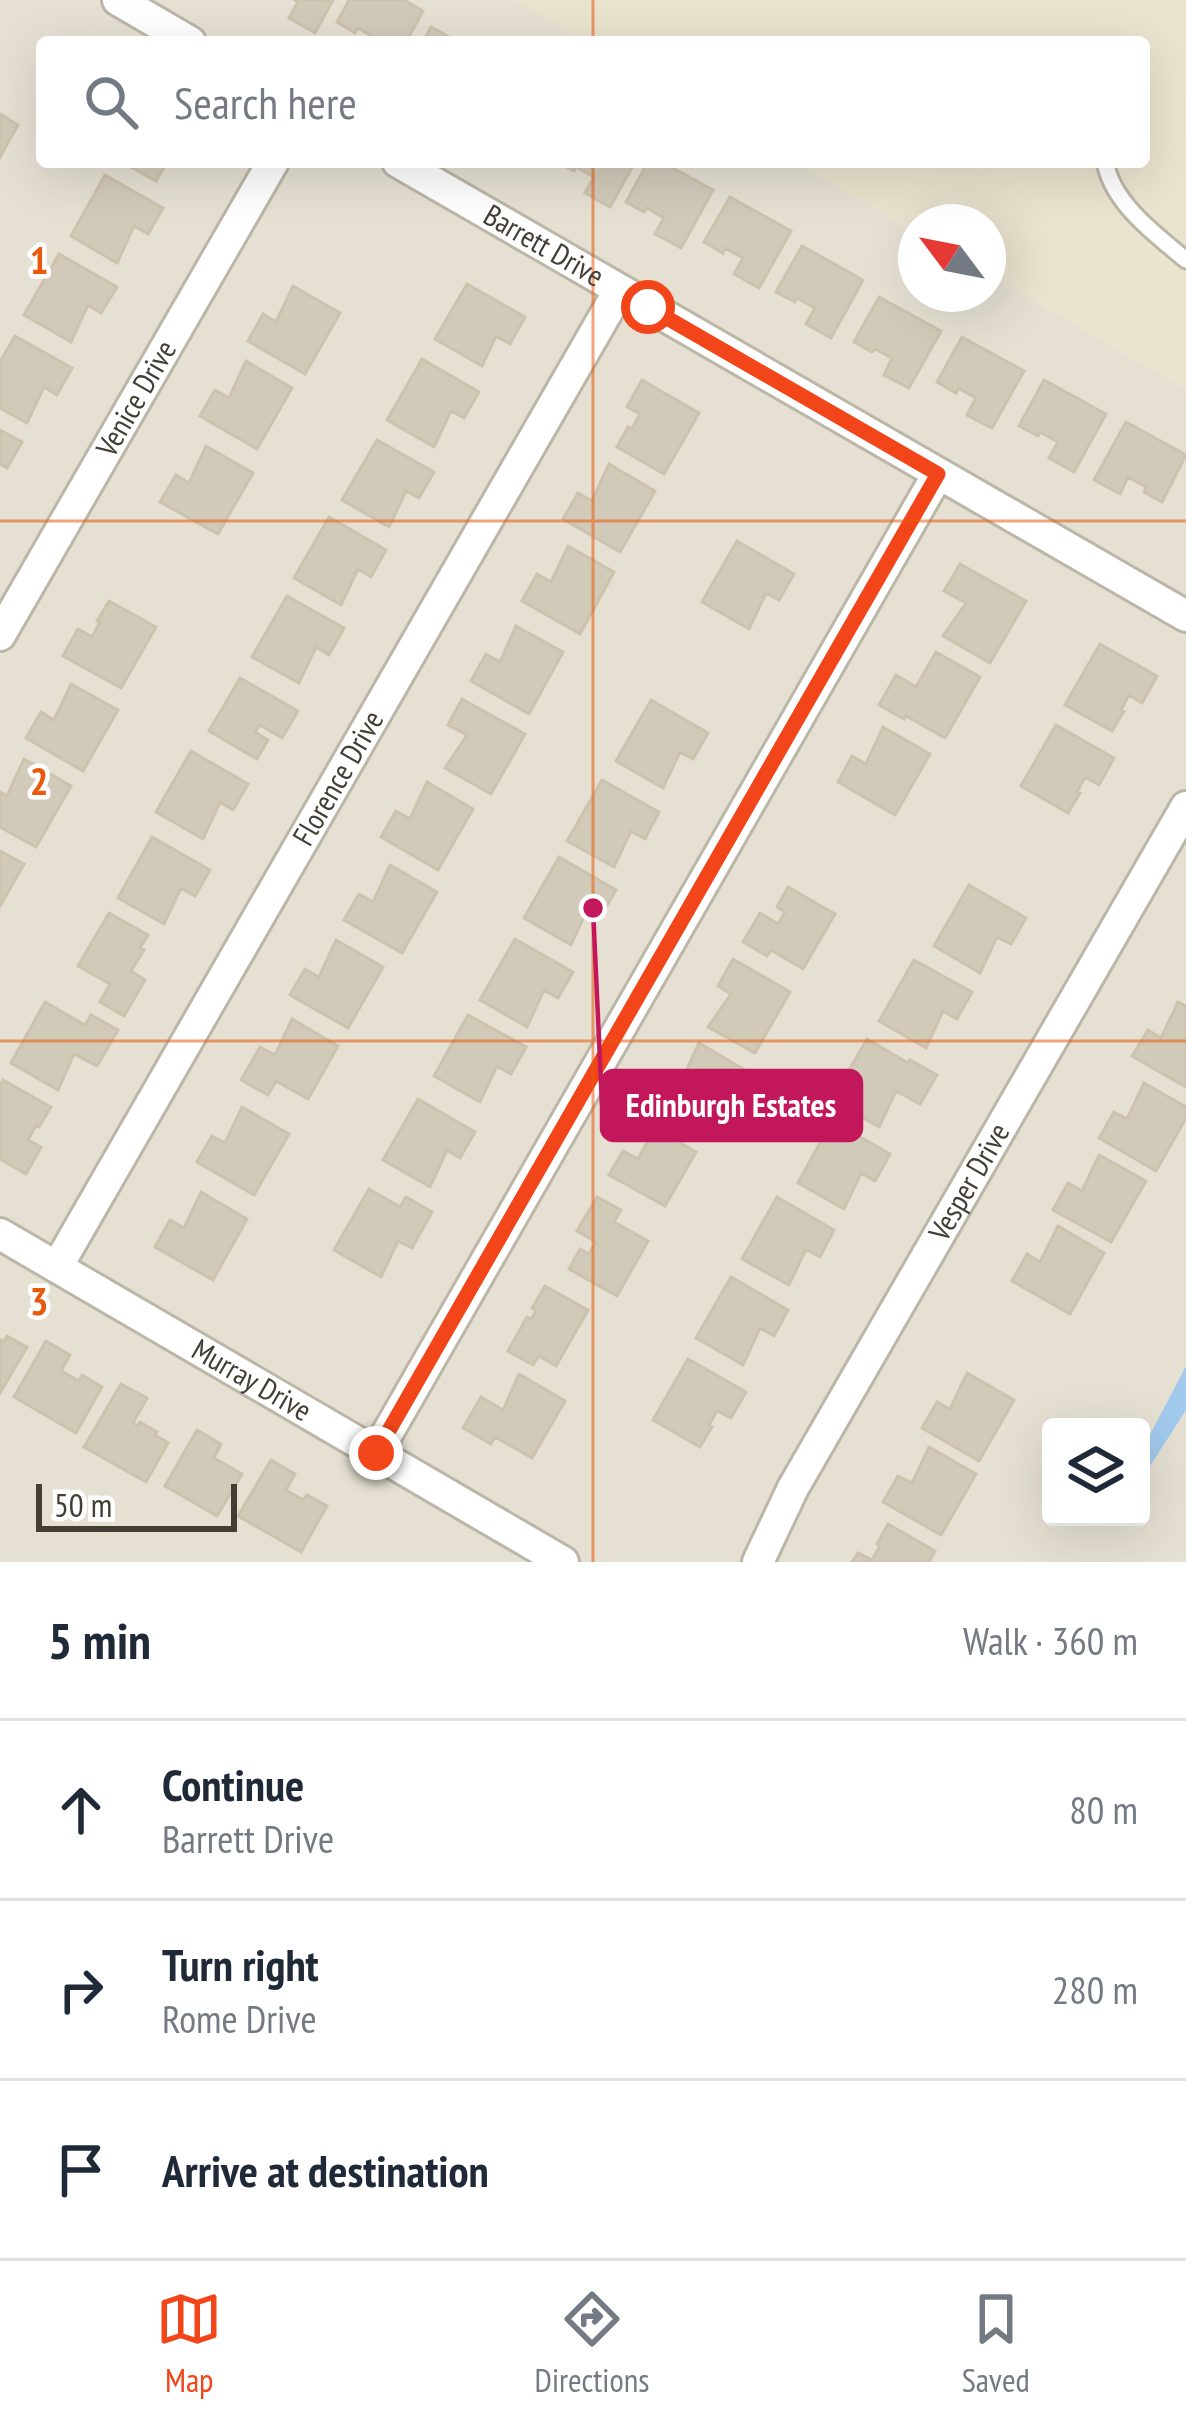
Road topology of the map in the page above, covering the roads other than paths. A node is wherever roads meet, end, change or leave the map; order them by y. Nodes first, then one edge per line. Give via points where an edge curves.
1 (118, 0) edge
2 (180, 36) edge
3 (270, 168) edge
4 (408, 168) edge
5 (1106, 168) edge
6 (1186, 260) edge
7 (620, 291) junction
8 (938, 474) junction
9 (1186, 616) edge
10 (0, 635) edge
11 (1186, 807) edge
12 (0, 1234) edge
13 (57, 1268) junction
14 (376, 1453) junction
15 (563, 1562) edge
16 (758, 1562) edge

1 - 2 street
3 - 10 street, Venice Drive
4 - 7 street, Barrett Drive
5 - 6 lane via 1128,207
7 - 8 street, Barrett Drive
7 - 13 street, Florence Drive
8 - 9 street, Barrett Drive
8 - 14 street
11 - 16 street, Vesper Drive via 793,1488
12 - 13 street, Murray Drive
13 - 14 street, Murray Drive
14 - 15 street, Murray Drive

